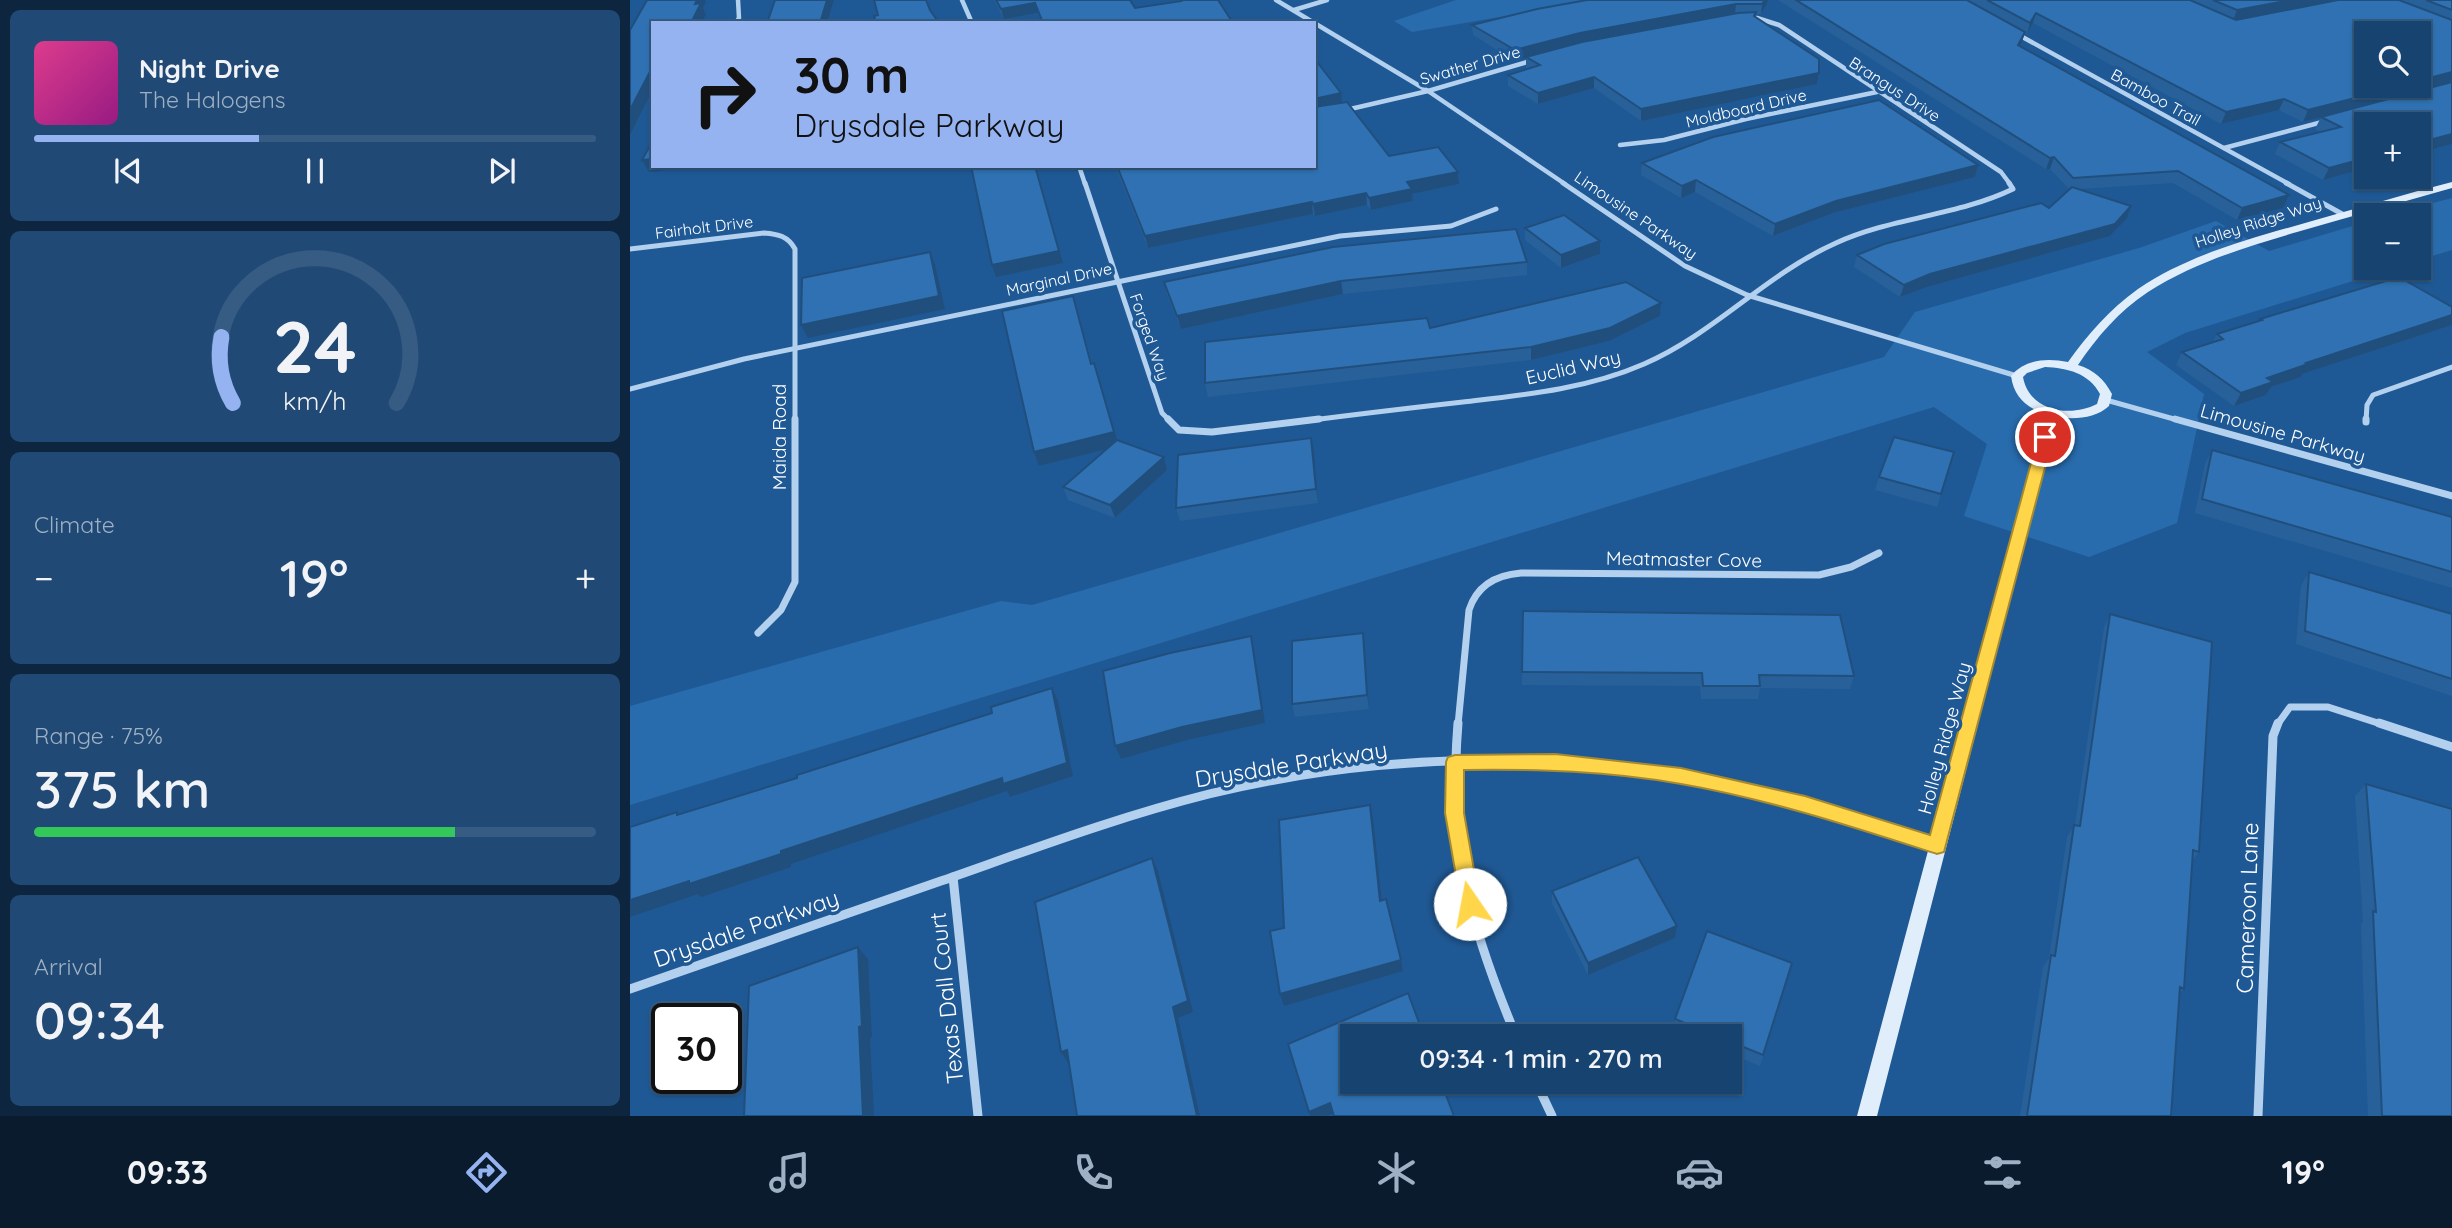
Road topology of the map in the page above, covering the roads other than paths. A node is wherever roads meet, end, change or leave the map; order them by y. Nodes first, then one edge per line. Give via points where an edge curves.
1 (738, 0) edge
2 (962, 0) edge
3 (1276, 0) edge
4 (1327, 0) edge
5 (1294, 10) junction
6 (1736, 19) edge
7 (737, 21) edge
8 (971, 21) edge
9 (1312, 21) edge
10 (1316, 23) edge
11 (2017, 34) edge
12 (1542, 58) edge
13 (1428, 91) junction
14 (1877, 92) junction
15 (1335, 112) edge
16 (2332, 120) edge
17 (1620, 145) dead end
18 (2224, 148) junction
19 (1080, 168) edge
20 (2452, 185) edge
21 (2014, 189) joint
22 (1496, 209) dead end
23 (2344, 215) junction
24 (780, 234) joint
25 (630, 249) edge
26 (1116, 281) junction
27 (1747, 295) junction
28 (794, 349) junction
29 (2071, 366) junction
30 (2452, 367) edge
31 (2017, 376) junction
32 (630, 389) edge
33 (2106, 400) junction
34 (2052, 412) junction
35 (2366, 422) dead end
36 (1180, 430) joint
37 (2452, 496) edge
38 (1879, 553) dead end
39 (758, 632) dead end
40 (2452, 747) edge
41 (1455, 762) junction
42 (1937, 846) junction
43 (953, 877) junction
44 (630, 989) edge
45 (1511, 1024) edge
46 (1542, 1094) edge
47 (978, 1116) edge
48 (1552, 1116) edge
49 (1867, 1116) edge
50 (2258, 1116) edge

1 - 7 street
2 - 8 street
3 - 5 street, Limousine Parkway
4 - 5 street
5 - 9 street, Limousine Parkway
6 - 14 street, Brangus Drive via 1757,18 1779,25
10 - 13 street, Limousine Parkway
11 - 18 street, Bamboo Trail
12 - 13 street, Swather Drive
13 - 15 street, Swather Drive
13 - 27 street, Limousine Parkway via 1685,266
14 - 17 street, Moldboard Drive
14 - 21 street, Brangus Drive via 2001,172
16 - 18 street
18 - 23 street, Bamboo Trail
19 - 26 street, Forged Way
20 - 23 street, Holley Ridge Way
21 - 27 street, Euclid Way via 1994,200 1841,241 1802,258
22 - 26 street, Marginal Drive via 1451,226 1340,236
23 - 29 street, Holley Ridge Way via 2215,254 2167,275 2112,313
24 - 25 street, Fairholt Drive via 742,234
24 - 28 street, Maida Road via 795,249
26 - 28 street, Marginal Drive
26 - 36 street, Forged Way via 1162,414
27 - 31 street, Limousine Parkway
27 - 36 street, Euclid Way via 1685,344 1597,381 1542,393 1226,430
28 - 32 street, Marginal Drive
28 - 39 street, Maida Road via 795,582 790,601
29 - 31 street via 2032,365
29 - 33 street via 2098,381
30 - 35 street via 2373,395
31 - 34 street via 2020,392
33 - 34 street via 2087,414
33 - 37 street, Limousine Parkway
34 - 42 street, Holley Ridge Way
38 - 41 street, Meatmaster Cove via 1851,567 1819,575 1521,573 1485,583 1469,610
40 - 50 street, Cameroon Lane via 2315,705 2290,708 2280,719 2273,736
41 - 42 street, Drysdale Parkway via 1555,762 1681,776 1805,804
41 - 43 street, Drysdale Parkway via 1345,770 1228,790 1133,816
41 - 45 street via 1455,813 1470,904
42 - 49 street, Holley Ridge Way
43 - 44 street, Drysdale Parkway
43 - 47 street, Texas Dall Court
46 - 48 street

